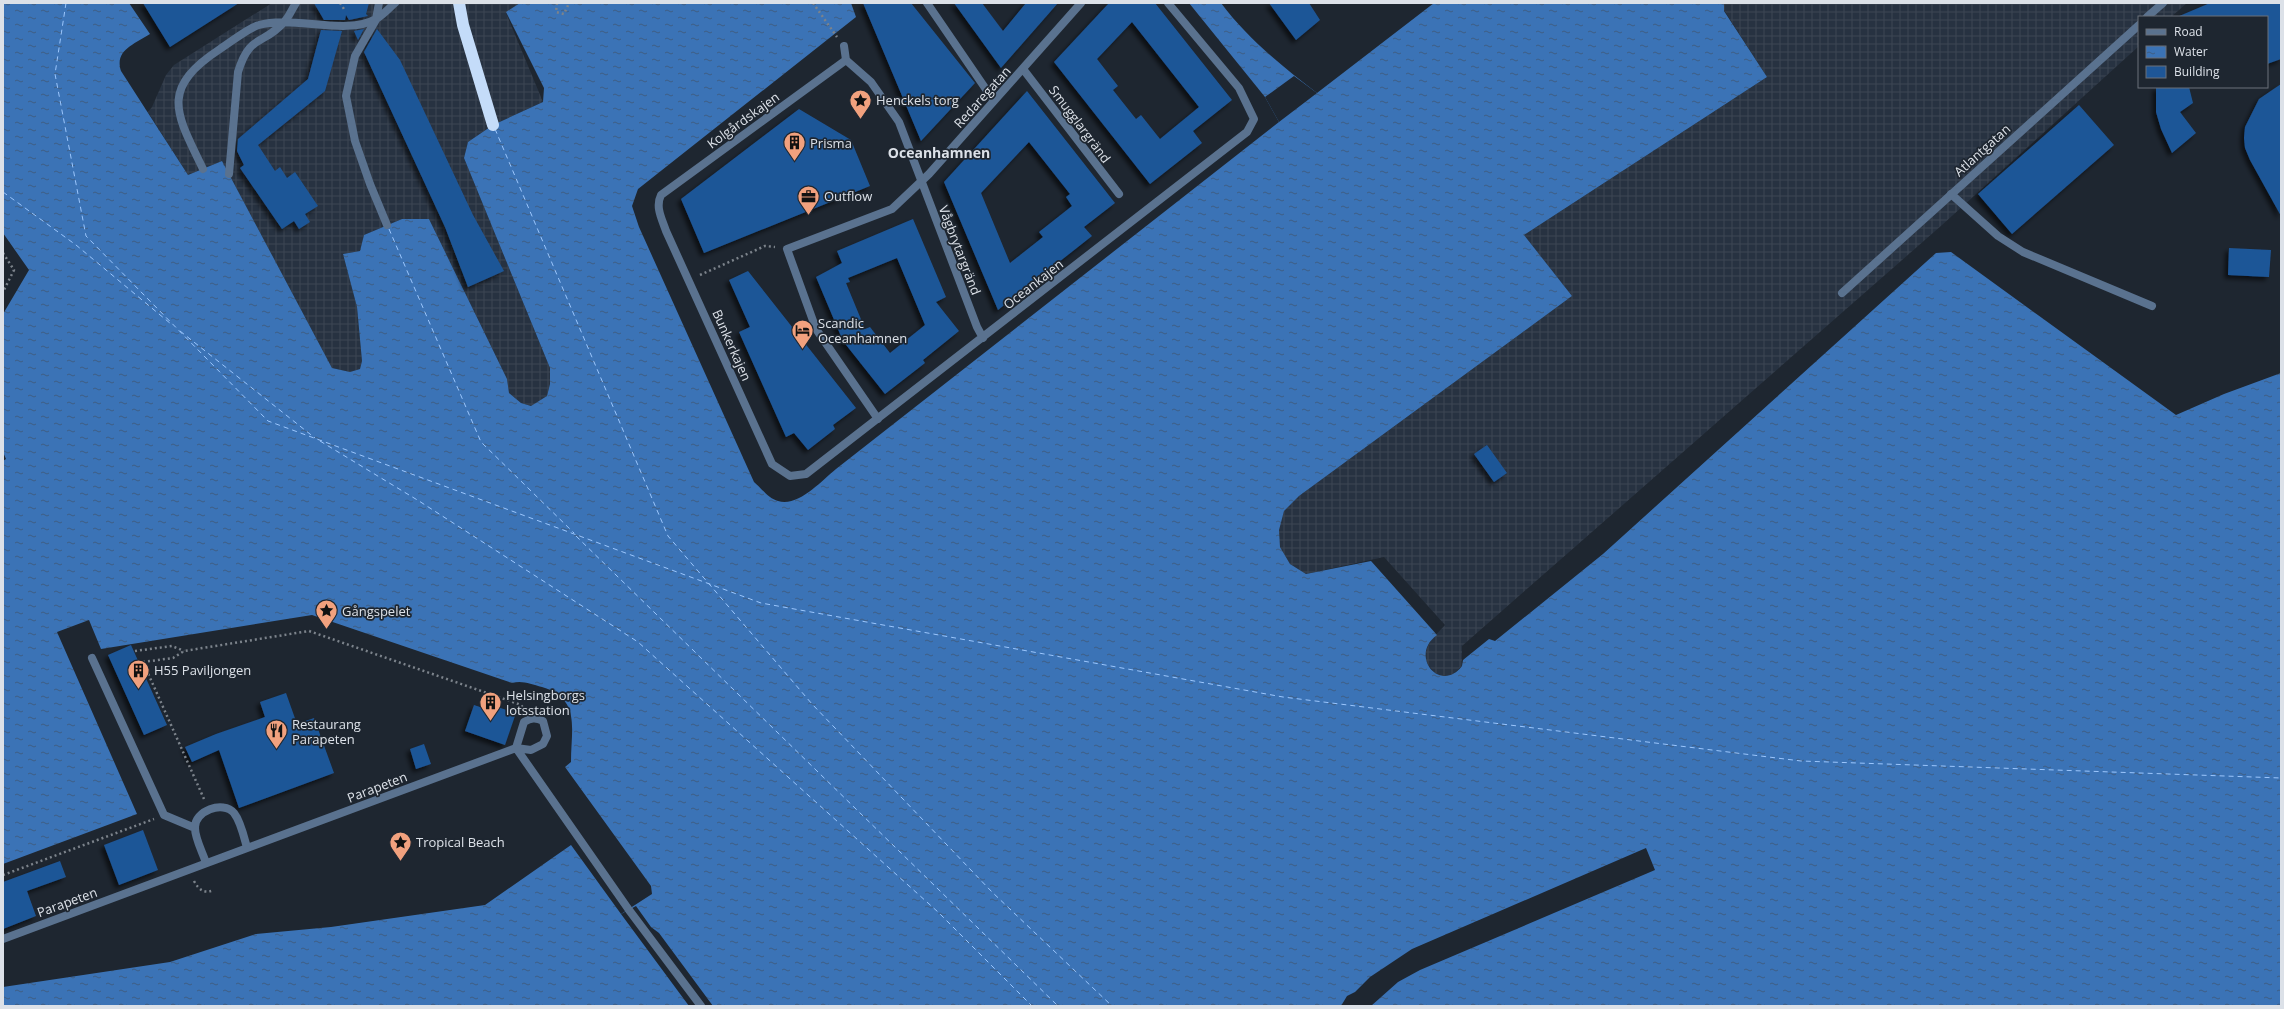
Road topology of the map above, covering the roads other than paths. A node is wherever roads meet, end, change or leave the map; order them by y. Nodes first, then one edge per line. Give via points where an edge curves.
1 (296, 3) edge
2 (379, 3) edge
3 (393, 3) edge
4 (460, 3) edge
5 (927, 3) edge
6 (1081, 3) edge
7 (1168, 3) edge
8 (2163, 3) edge
9 (2148, 16) edge
10 (376, 19) junction
11 (284, 22) junction
12 (2138, 25) edge
13 (844, 46) road end
14 (846, 60) junction
15 (1022, 69) junction
16 (994, 101) junction
17 (494, 125) dead end
18 (203, 169) dead end
19 (229, 174) dead end
20 (921, 182) junction
21 (1119, 194) dead end
22 (1951, 194) junction
23 (661, 216) joint
24 (387, 226) dead end
25 (1842, 293) dead end
26 (2152, 306) dead end
27 (984, 338) junction
28 (878, 419) junction
29 (790, 476) joint
30 (92, 658) dead end
31 (516, 748) junction
32 (195, 828) junction
33 (247, 848) junction
34 (206, 863) junction
35 (3, 938) edge
36 (701, 1006) edge

1 - 11 street
2 - 10 street
3 - 10 street
4 - 17 highway via 463,24
5 - 16 street
6 - 15 street, Redaregatan
7 - 27 street, Oceankajen via 1239,88 1254,119 1247,132
8 - 9 street
10 - 11 street via 347,26
10 - 24 street via 355,56 346,96 355,141
11 - 18 street via 258,25 203,60 186,77 180,92 180,121
11 - 19 street via 252,44 242,59 238,72
12 - 22 street, Atlantgatan
13 - 14 street
14 - 20 street via 871,82 899,122
14 - 23 street, Kolgårdskajen via 661,195 658,207
15 - 16 street, Redaregatan
15 - 21 street, Smugglargränd
16 - 20 street, Redaregatan
20 - 27 street, Vågbrytargränd via 977,327
20 - 28 street, Redaregatan via 892,209 787,249 816,329
22 - 25 street, Atlantgatan
22 - 26 street via 1998,236 2023,252
23 - 29 street, Bunkerkajen via 772,464
27 - 28 street, Oceankajen
28 - 29 street, Oceankajen via 806,474
30 - 32 street via 164,815
31 - 31 street, Parapeten via 520,728 524,722 530,718 543,721 547,736 543,744 531,750
31 - 33 street, Parapeten
31 - 36 street via 629,910
32 - 33 street via 196,819 200,814 218,807 228,808 234,814
32 - 34 street
33 - 34 street, Parapeten
34 - 35 street, Parapeten

